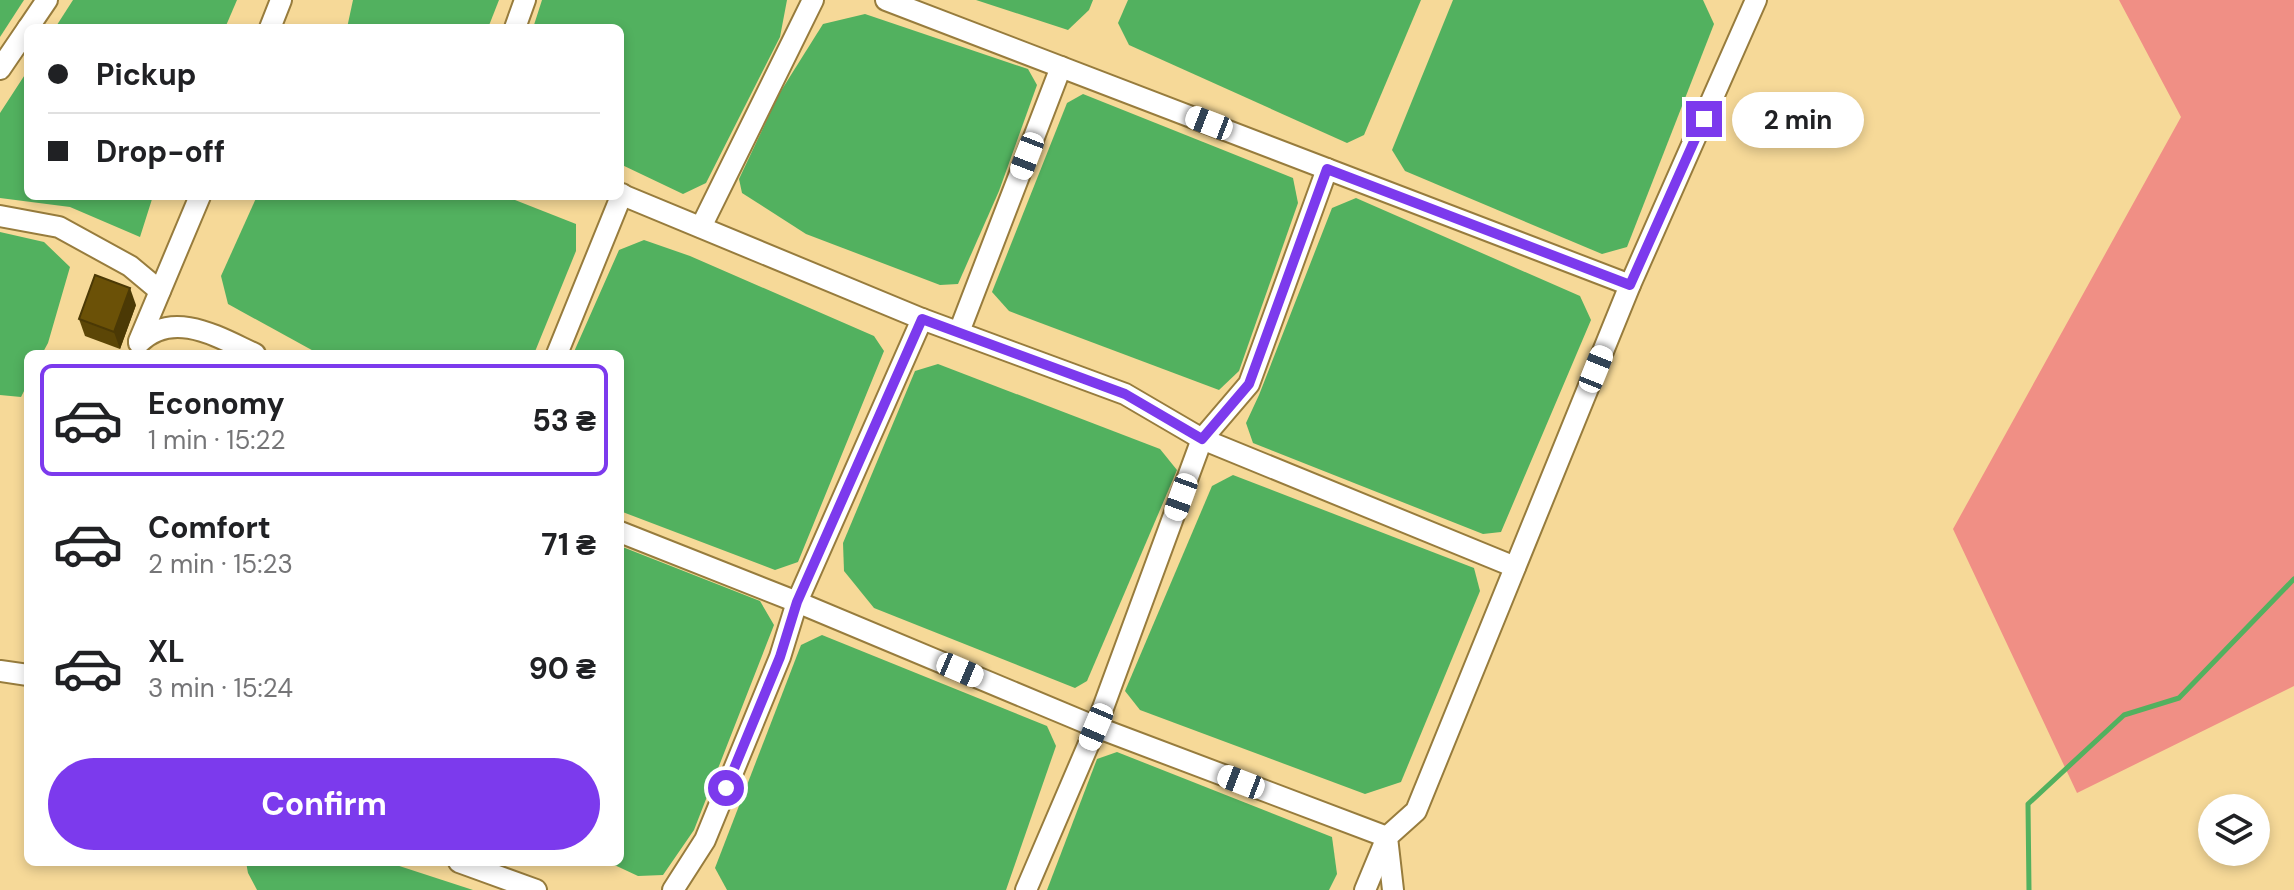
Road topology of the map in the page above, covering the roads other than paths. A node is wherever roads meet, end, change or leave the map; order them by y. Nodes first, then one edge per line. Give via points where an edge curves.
1 (47, 0) edge
2 (281, 0) edge
3 (525, 0) edge
4 (813, 0) edge
5 (886, 0) edge
6 (1756, 0) edge
7 (31, 24) edge
8 (272, 24) edge
9 (516, 24) edge
10 (24, 34) edge
11 (1061, 67) junction
12 (0, 69) edge
13 (1327, 169) junction
14 (624, 195) edge
15 (198, 200) edge
16 (619, 200) edge
17 (0, 216) edge
18 (701, 227) junction
19 (1630, 285) junction
20 (160, 291) junction
21 (922, 319) junction
22 (959, 332) junction
23 (137, 348) edge
24 (246, 350) edge
25 (559, 350) edge
26 (1202, 439) junction
27 (624, 534) edge
28 (1515, 567) junction
29 (797, 602) junction
30 (0, 671) edge
31 (24, 671) edge
32 (1096, 727) junction
33 (1387, 837) junction
34 (470, 866) edge
35 (536, 890) edge
36 (673, 890) edge
37 (1026, 890) edge
38 (1365, 890) edge
39 (1393, 890) edge

1 - 7 lane
2 - 8 lane
3 - 9 lane
4 - 18 lane
5 - 11 lane
6 - 19 lane
10 - 12 lane
11 - 13 lane
11 - 22 lane
13 - 19 lane
13 - 26 lane via 1249,384
14 - 18 lane
15 - 20 lane
16 - 25 lane
17 - 20 lane via 59,227 130,266
18 - 21 lane
19 - 28 lane
20 - 23 lane
21 - 22 lane
21 - 29 lane
22 - 26 lane via 1125,394
23 - 24 lane via 157,329 180,325
26 - 28 lane
26 - 32 lane
27 - 29 lane
28 - 33 lane via 1416,811
29 - 32 lane
29 - 36 lane via 705,840
30 - 31 lane
32 - 33 lane
32 - 37 lane
33 - 38 lane
33 - 39 lane
34 - 35 lane

